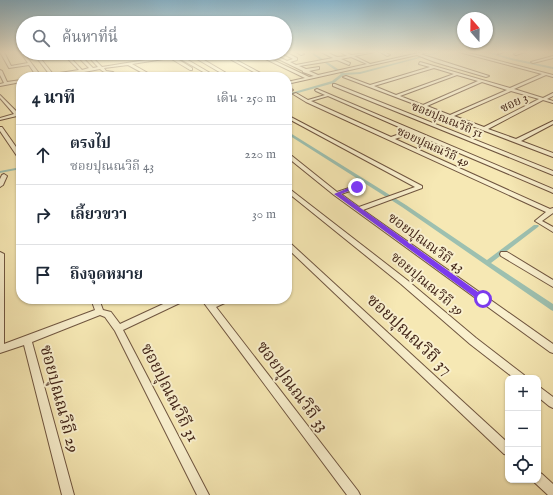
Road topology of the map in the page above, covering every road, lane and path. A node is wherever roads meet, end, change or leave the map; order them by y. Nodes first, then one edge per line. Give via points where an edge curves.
1 (2, 75) edge
2 (302, 75) edge
3 (321, 75) edge
4 (407, 75) edge
5 (454, 75) edge
6 (461, 75) edge
7 (484, 75) edge
8 (544, 75) edge
9 (317, 76) joint
10 (345, 76) dead end
11 (487, 76) dead end
12 (308, 78) junction
13 (482, 81) junction
14 (16, 82) edge
15 (292, 82) edge
16 (6, 84) junction
17 (334, 84) dead end
18 (0, 85) edge
19 (371, 86) junction
20 (317, 90) dead end
21 (512, 90) junction
22 (295, 94) dead end
23 (553, 94) edge
24 (328, 95) junction
25 (0, 96) edge
26 (396, 96) junction
27 (543, 99) junction
28 (307, 101) junction
29 (553, 102) edge
30 (424, 106) junction
31 (16, 112) edge
32 (16, 116) edge
33 (451, 116) junction
34 (0, 119) edge
35 (292, 119) edge
36 (553, 122) edge
37 (0, 128) edge
38 (484, 129) junction
39 (412, 131) junction
40 (392, 139) junction
41 (517, 141) junction
42 (16, 151) edge
43 (553, 155) edge
44 (292, 158) edge
45 (553, 174) edge
46 (4, 176) dead end
47 (0, 185) edge
48 (357, 187) dead end
49 (553, 191) edge
50 (292, 193) edge
51 (336, 194) junction
52 (358, 210) junction
53 (552, 211) edge
54 (553, 230) edge
55 (292, 249) edge
56 (0, 254) edge
57 (504, 254) dead end
58 (553, 284) edge
59 (97, 304) edge
60 (170, 304) edge
61 (210, 304) edge
62 (100, 312) junction
63 (118, 329) junction
64 (26, 340) junction
65 (0, 349) edge
66 (553, 349) edge
67 (517, 375) edge
68 (541, 394) edge
69 (553, 403) edge
70 (505, 447) edge
71 (541, 481) edge
72 (553, 492) edge
73 (68, 495) edge
74 (203, 495) edge
75 (354, 495) edge

1 - 16 street
2 - 12 street
3 - 9 street
4 - 19 street
5 - 26 street
6 - 13 street
7 - 11 street
8 - 21 street
9 - 12 street
10 - 19 street
12 - 15 street
13 - 21 street
13 - 30 street
14 - 16 street
16 - 18 street
17 - 45 street, ซอยปุณณวิถี 51
19 - 26 street
20 - 24 street, ซอยปุณณวิถี 49
21 - 27 street
21 - 33 street
22 - 28 street, ซอยปุณณวิถี 49
23 - 27 street, ซอย 3
24 - 28 street
24 - 39 street, ซอยปุณณวิถี 49
25 - 31 street
26 - 30 street
27 - 29 street
27 - 38 street, ซอย 3
28 - 40 street, ซอยปุณณวิถี 49
30 - 33 street
32 - 34 street
33 - 38 street
35 - 52 street via 420,187
36 - 41 street
37 - 42 street
38 - 41 street
39 - 40 street
39 - 49 street, ซอยปุณณวิถี 49
40 - 53 street, ซอยปุณณวิถี 49
41 - 43 street
44 - 51 street, ซอยปุณณวิถี 43
46 - 47 street
48 - 51 street
50 - 67 street, ซอยปุณณวิถี 39
51 - 52 street, ซอยปุณณวิถี 43
52 - 66 street, ซอยปุณณวิถี 43
53 - 54 street via 538,222
55 - 70 street, ซอยปุณณวิถี 37
56 - 65 street
57 - 58 street
59 - 62 street, ซอยปุณณวิถี 31
60 - 63 street
61 - 75 street, ซอยปุณณวิถี 33
62 - 63 street, ซอยปุณณวิถี 31 via 108,314
62 - 64 street
63 - 74 street, ซอยปุณณวิถี 31
64 - 65 street, ซอยปุณณวิถี 29
64 - 73 street, ซอยปุณณวิถี 29
68 - 69 street
71 - 72 street

